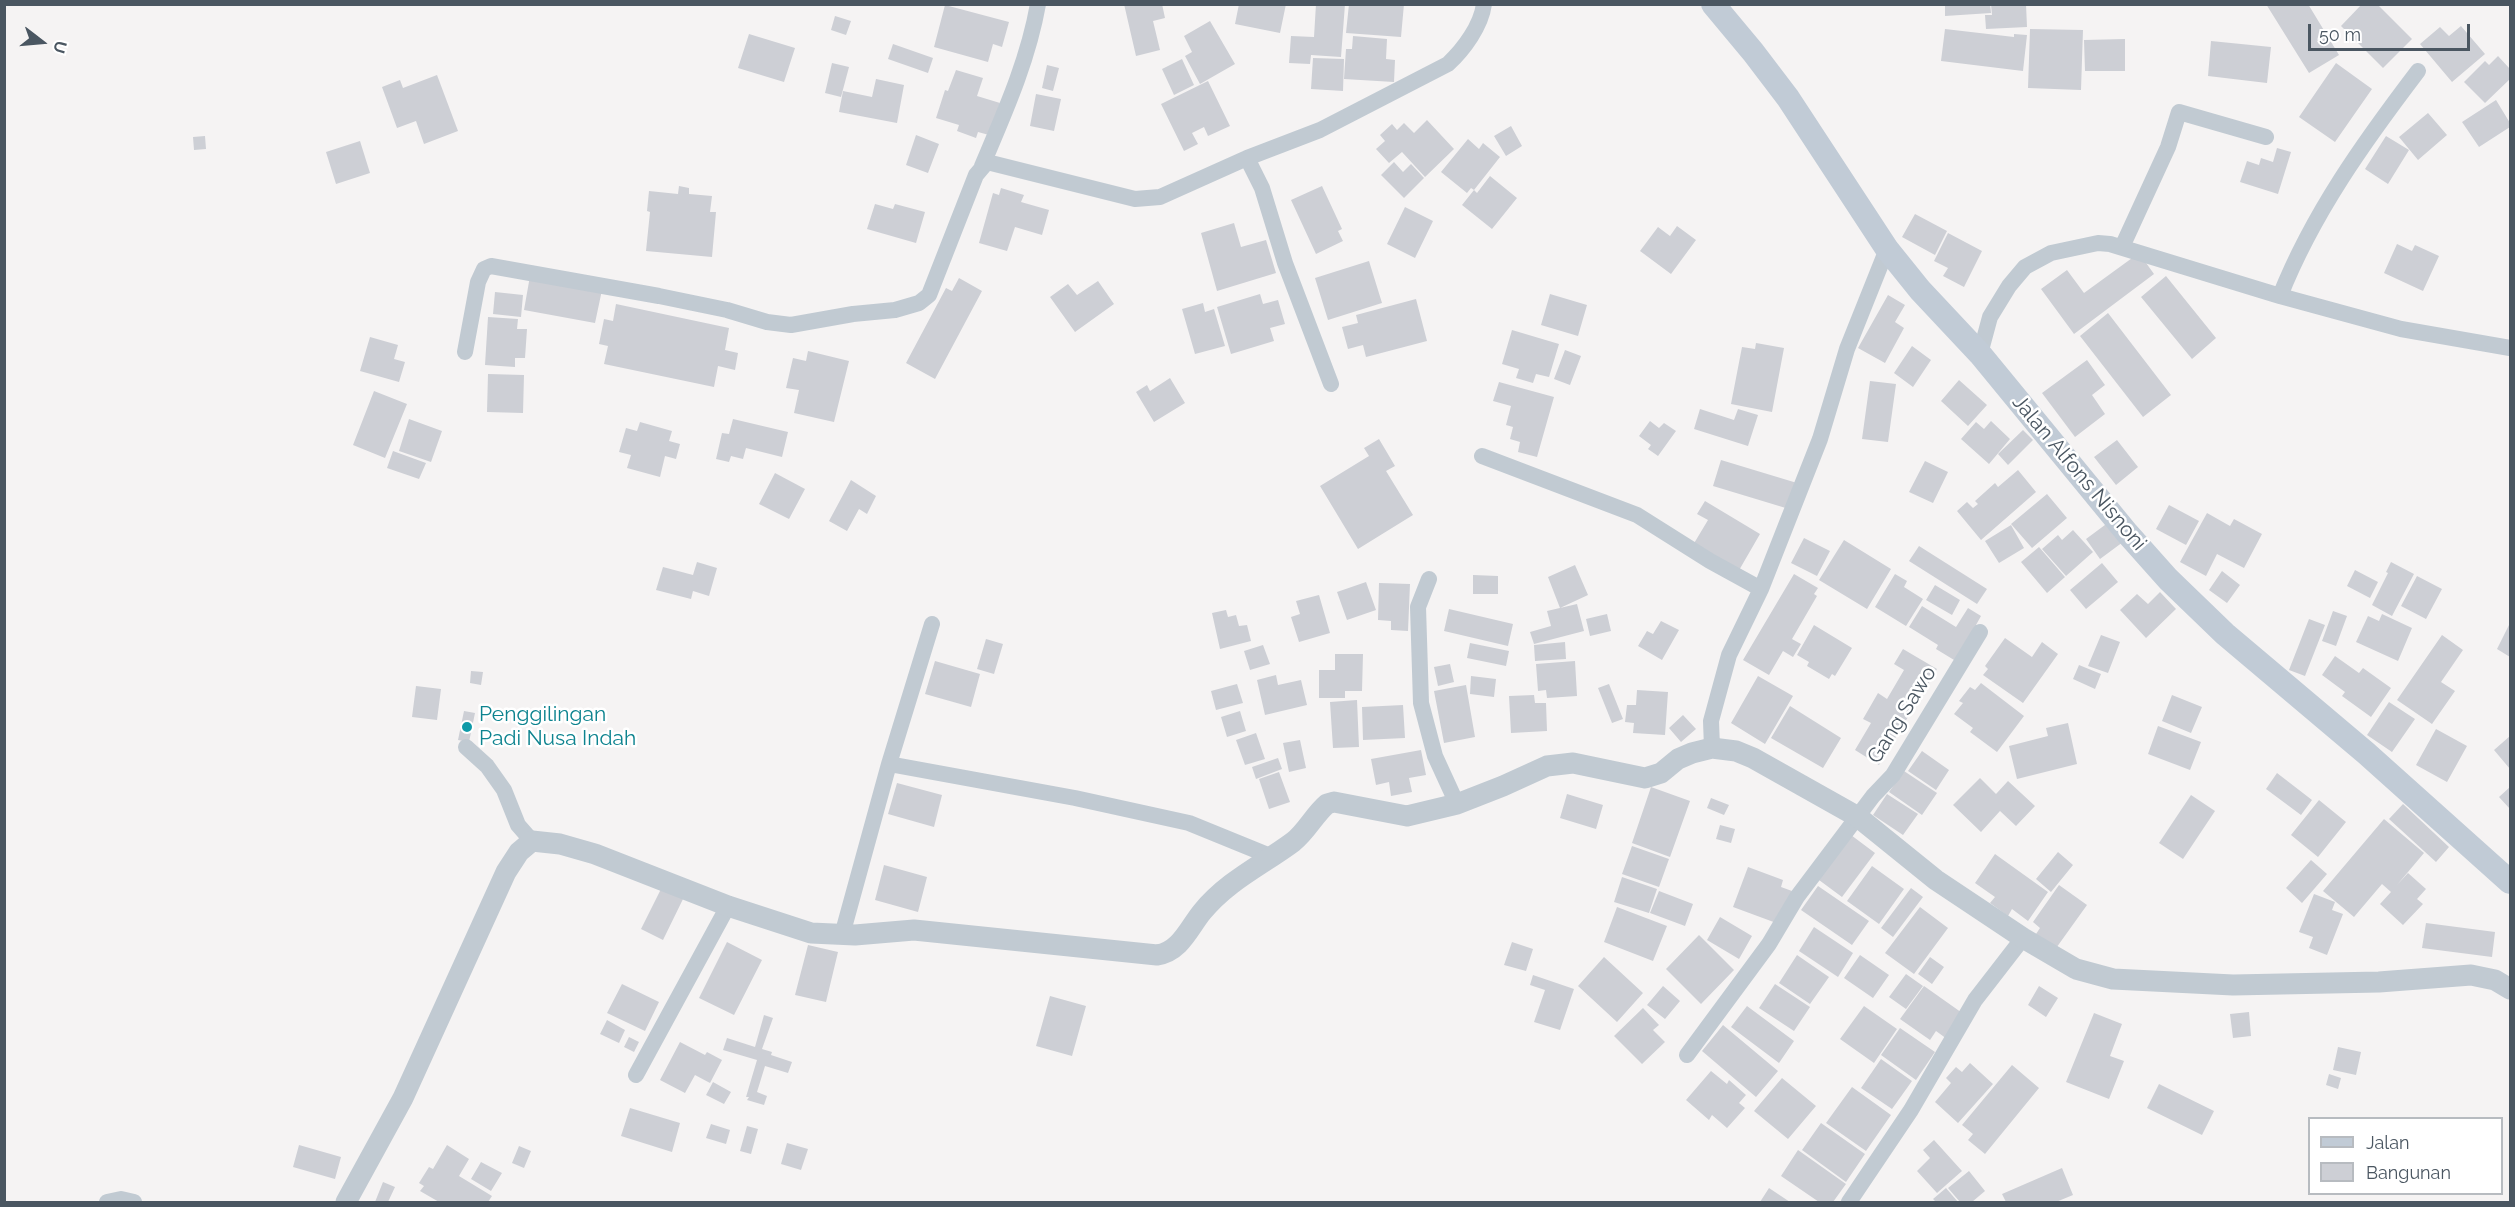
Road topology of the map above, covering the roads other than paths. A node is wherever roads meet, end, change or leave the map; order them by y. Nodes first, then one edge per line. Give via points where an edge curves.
1 (1038, 4) edge
2 (1484, 4) edge
3 (1713, 4) edge
4 (2418, 71) dead end
5 (2266, 137) dead end
6 (1247, 158) junction
7 (982, 166) junction
8 (2122, 247) junction
9 (1887, 249) junction
10 (2280, 296) junction
11 (2511, 348) edge
12 (465, 352) dead end
13 (1980, 354) junction
14 (1331, 384) dead end
15 (1482, 456) dead end
16 (1429, 579) dead end
17 (1761, 589) junction
18 (932, 624) dead end
19 (1980, 632) dead end
20 (466, 747) dead end
21 (1712, 748) junction
22 (889, 764) junction
23 (1457, 804) junction
24 (1858, 817) junction
25 (532, 841) junction
26 (1270, 856) junction
27 (2511, 882) edge
28 (728, 906) junction
29 (842, 935) junction
30 (2023, 938) junction
31 (2511, 988) edge
32 (1687, 1055) dead end
33 (636, 1075) dead end
34 (106, 1203) edge
35 (134, 1203) edge
36 (346, 1203) edge
37 (1849, 1203) edge

1 - 7 street via 1020,69
2 - 6 street via 1482,16 1463,48 1448,64 1320,130
3 - 9 main road, Jalan Alfons Nisnoni via 1788,98
4 - 10 street via 2344,172 2290,270
5 - 8 street via 2179,112 2168,147
6 - 7 street via 1150,199 1115,195 992,162
6 - 14 street via 1262,188 1285,263
7 - 12 street via 929,295 919,303 896,310 791,325 491,266 484,269 478,282
8 - 10 street
8 - 13 street via 2098,243 2050,253 2031,263 1990,317
9 - 13 main road, Jalan Alfons Nisnoni
9 - 17 street via 1847,349 1820,439
10 - 11 street via 2401,329
13 - 27 main road, Jalan Alfons Nisnoni via 2176,587
15 - 17 street via 1637,515
16 - 23 street via 1418,607 1421,703 1435,756
17 - 21 street via 1729,655 1711,721
18 - 22 street
19 - 24 street, Gang Sawo via 1893,775
20 - 25 street via 487,766 504,790 518,825
21 - 23 street via 1678,759 1661,773 1645,778 1572,763 1547,766
21 - 24 street via 1753,758
22 - 26 street via 1189,823
22 - 29 street
23 - 26 street via 1407,816 1334,802 1327,804 1295,841
24 - 30 street via 1936,880
24 - 32 street, Gang Sawo
25 - 28 street via 595,854
25 - 36 street via 506,872 403,1098
26 - 29 street via 1227,887 1203,910 1177,946 1164,954 914,930
28 - 29 street via 811,933
28 - 33 street
30 - 31 street via 2076,969 2113,979 2232,985 2379,982 2471,975
30 - 37 street via 1975,1000
34 - 35 street via 121,1199

